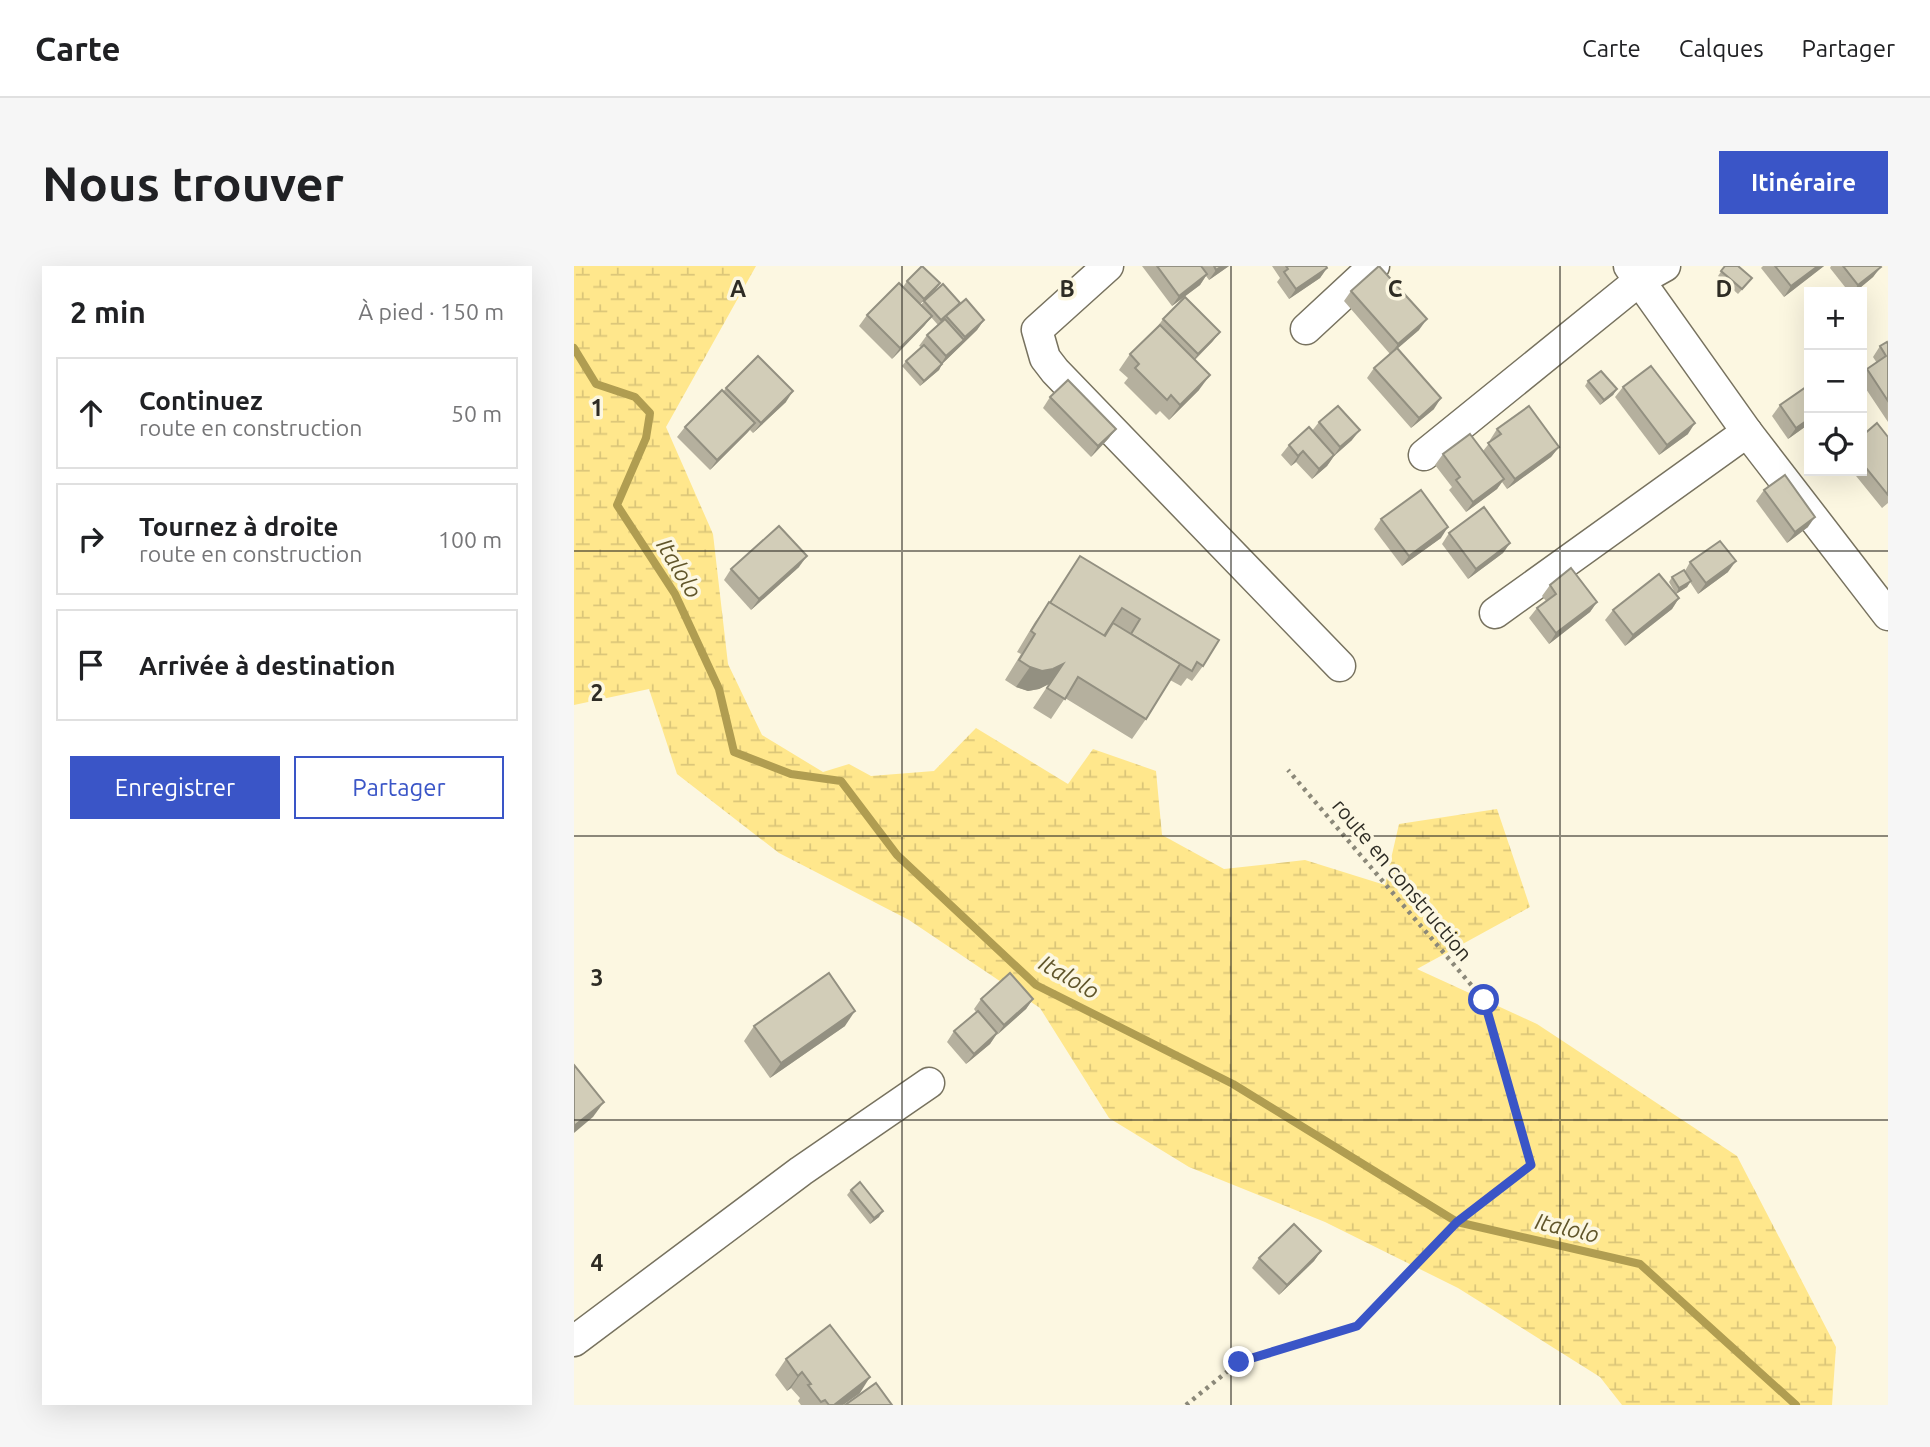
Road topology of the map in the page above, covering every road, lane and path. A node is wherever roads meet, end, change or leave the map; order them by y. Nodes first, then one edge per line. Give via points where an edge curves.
1 (1108, 266) edge
2 (1374, 266) edge
3 (1645, 271) edge
4 (1306, 329) dead end
5 (1747, 432) junction
6 (1424, 455) dead end
7 (1495, 613) dead end
8 (1888, 615) edge
9 (1340, 666) dead end
10 (1288, 770) dead end
11 (929, 1083) dead end
12 (574, 1341) edge
13 (1186, 1405) edge

1 - 9 street via 1037,330 1045,358
2 - 4 street
3 - 5 street
3 - 6 street
5 - 7 street
5 - 8 street
10 - 13 path, route en construction via 1484,1000 1531,1165 1457,1222 1357,1326 1239,1362
11 - 12 street via 801,1171

